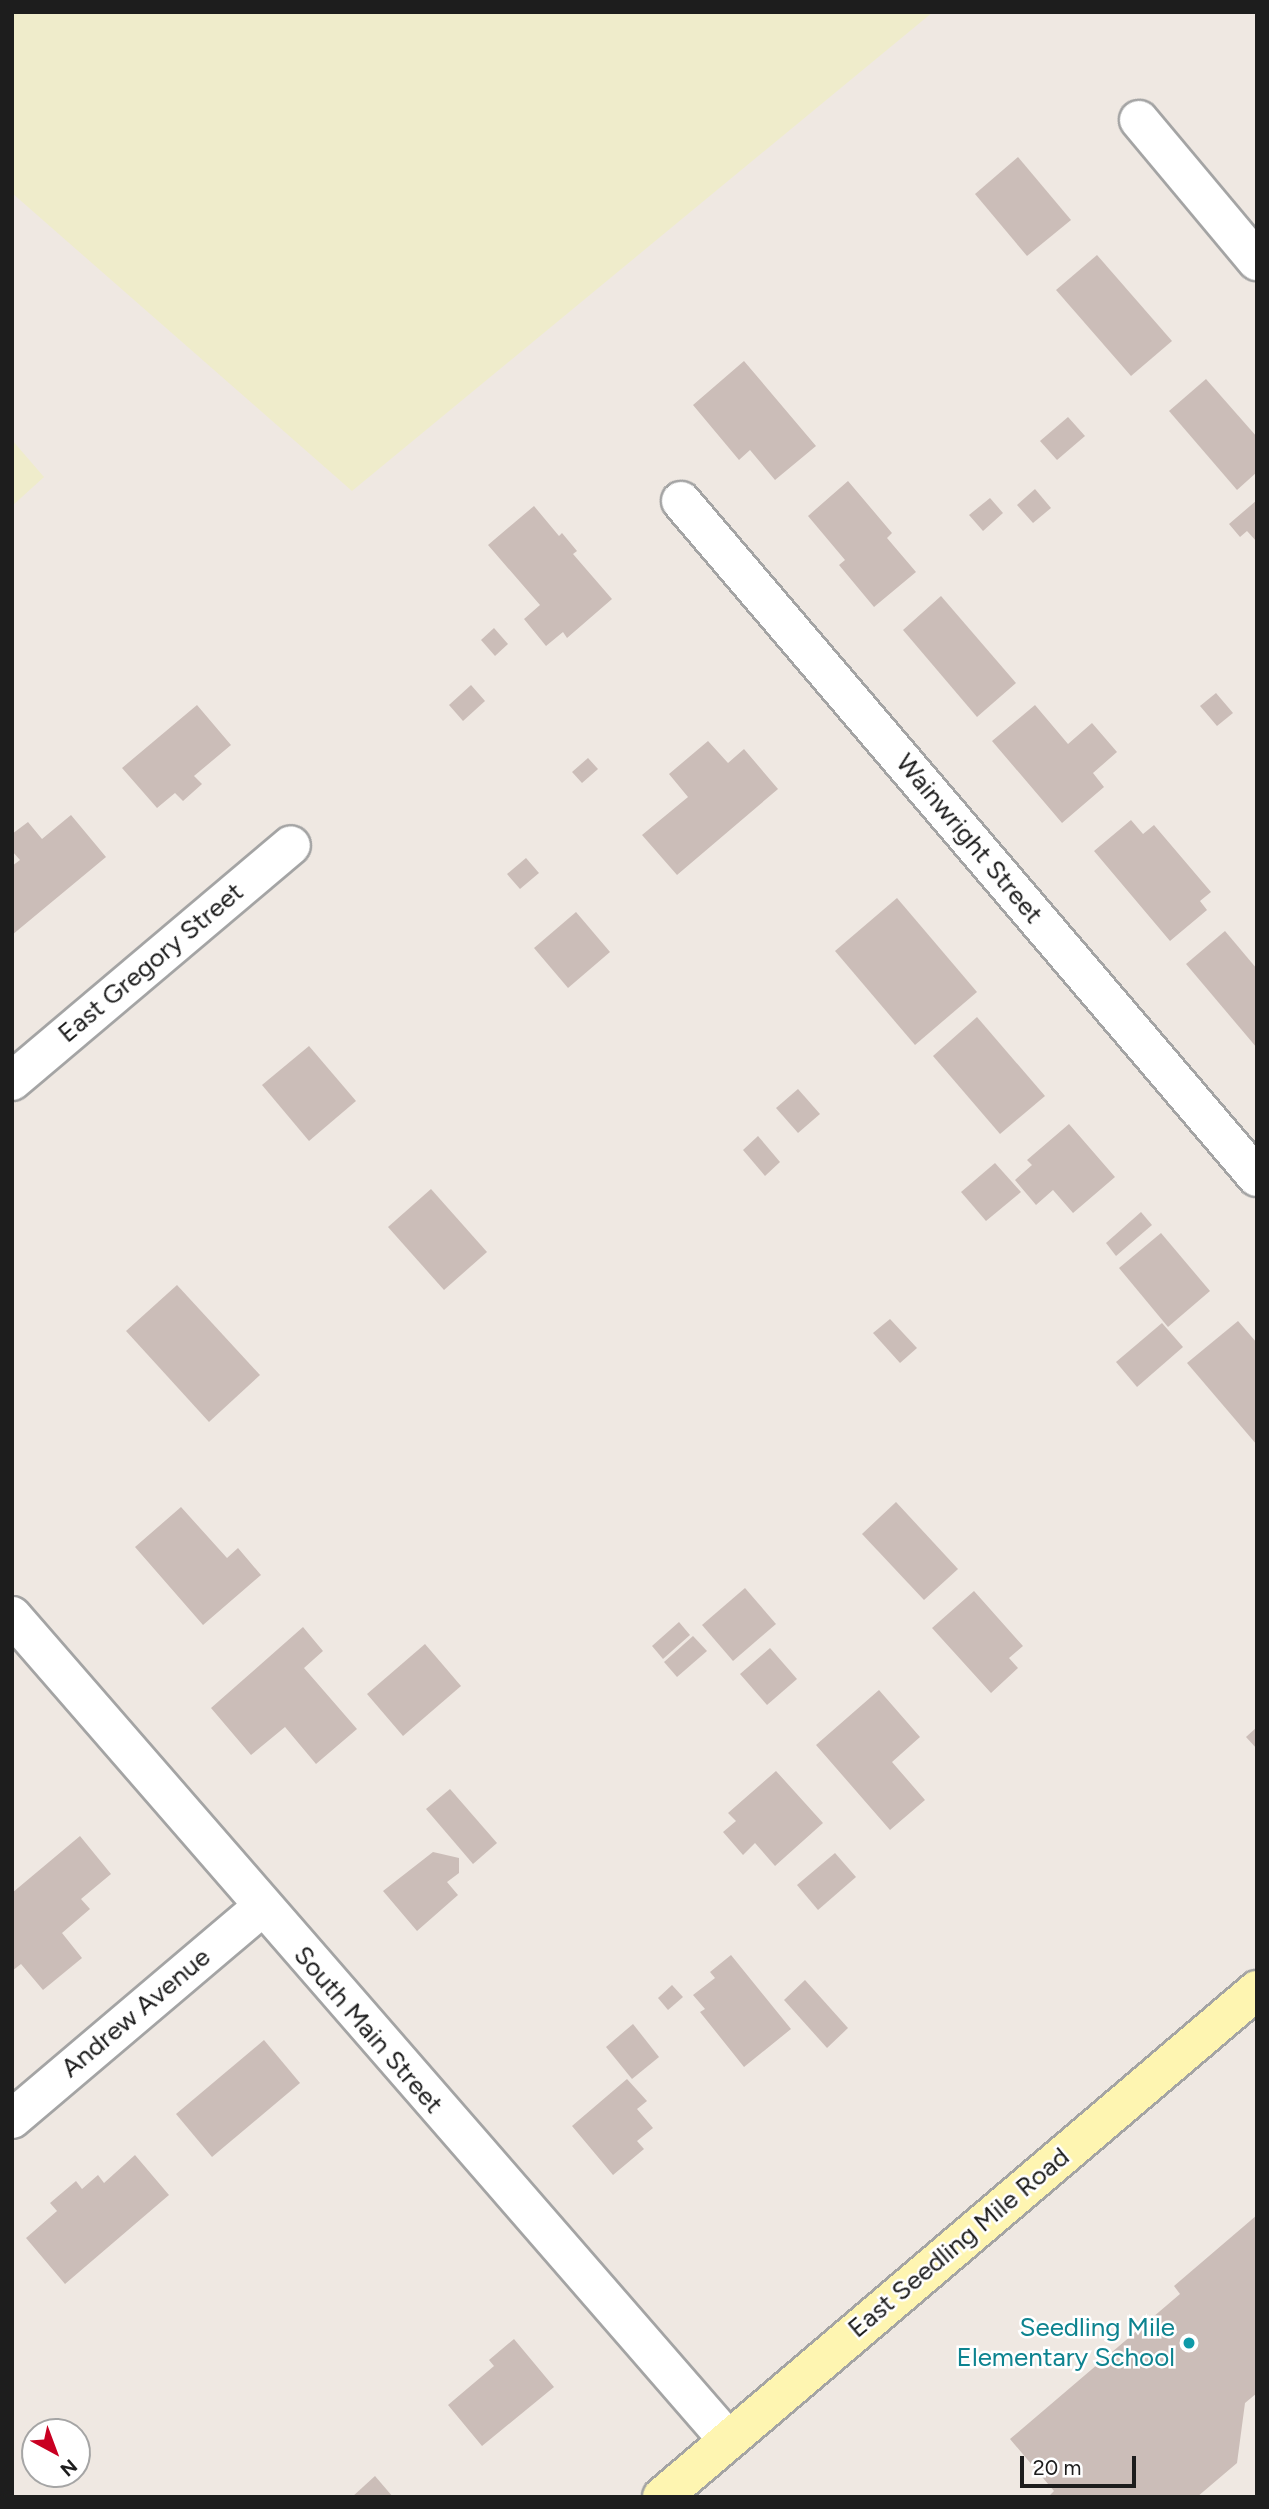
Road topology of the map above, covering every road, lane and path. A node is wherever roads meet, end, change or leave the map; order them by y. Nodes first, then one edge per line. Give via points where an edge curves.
1 (1139, 120) dead end
2 (1257, 261) edge
3 (681, 501) dead end
4 (290, 845) dead end
5 (12, 1081) edge
6 (1257, 1177) edge
7 (12, 1616) edge
8 (261, 1908) junction
9 (1257, 1990) edge
10 (12, 2119) edge
11 (728, 2441) junction
12 (662, 2497) edge

1 - 2 street
3 - 6 street, Wainwright Street
4 - 5 street, East Gregory Street
7 - 8 street, South Main Street
8 - 10 street, Andrew Avenue
8 - 11 street, South Main Street
9 - 11 street, East Seedling Mile Road
11 - 12 street, East Seedling Mile Road

